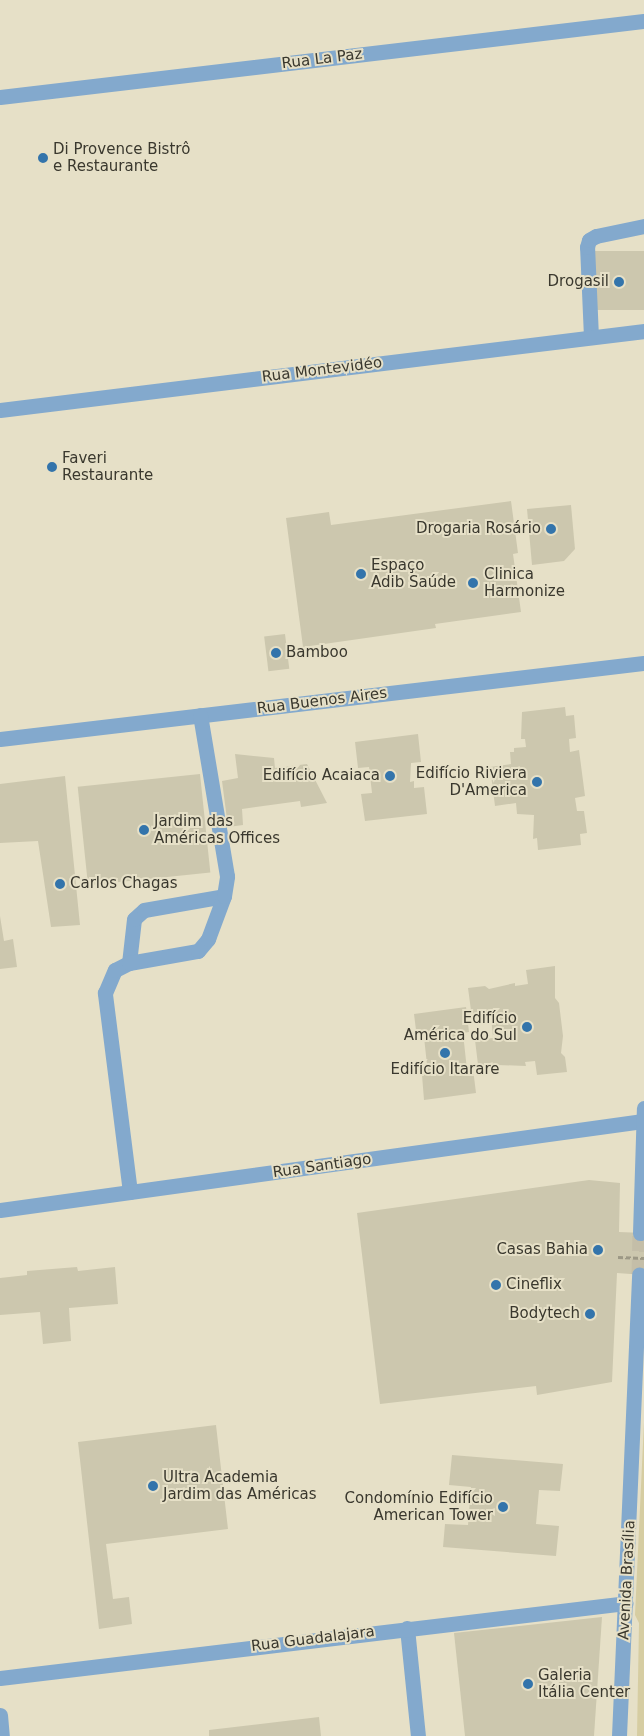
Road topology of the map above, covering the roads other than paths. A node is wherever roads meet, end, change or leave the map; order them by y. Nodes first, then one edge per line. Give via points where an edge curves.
1 (644, 21) edge
2 (0, 97) edge
3 (644, 226) edge
4 (644, 331) edge
5 (591, 337) junction
6 (0, 410) edge
7 (644, 663) edge
8 (200, 715) junction
9 (0, 739) edge
10 (224, 896) junction
11 (129, 963) junction
12 (644, 1108) edge
13 (643, 1121) edge
14 (130, 1192) junction
15 (0, 1210) edge
16 (640, 1233) dead end
17 (639, 1274) dead end
18 (626, 1603) junction
19 (407, 1628) junction
20 (0, 1678) edge
21 (0, 1715) edge
22 (2, 1736) edge
23 (418, 1736) edge
24 (620, 1736) edge

1 - 2 street, Rua La Paz
3 - 5 street via 596,236 586,247
4 - 5 street, Rua Montevidéo
5 - 6 street, Rua Montevidéo
7 - 8 street, Rua Buenos Aires
8 - 9 street, Rua Buenos Aires
8 - 10 street via 227,876
10 - 11 street via 208,939 198,950
10 - 11 street via 144,910 134,919
11 - 14 street via 115,970 105,993
12 - 13 street
13 - 14 street, Rua Santiago
13 - 16 street
14 - 15 street, Rua Santiago
17 - 18 street, Avenida Brasília
18 - 19 street, Rua Guadalajara
18 - 24 street, Avenida Brasília
19 - 20 street, Rua Guadalajara
19 - 23 street
21 - 22 street

